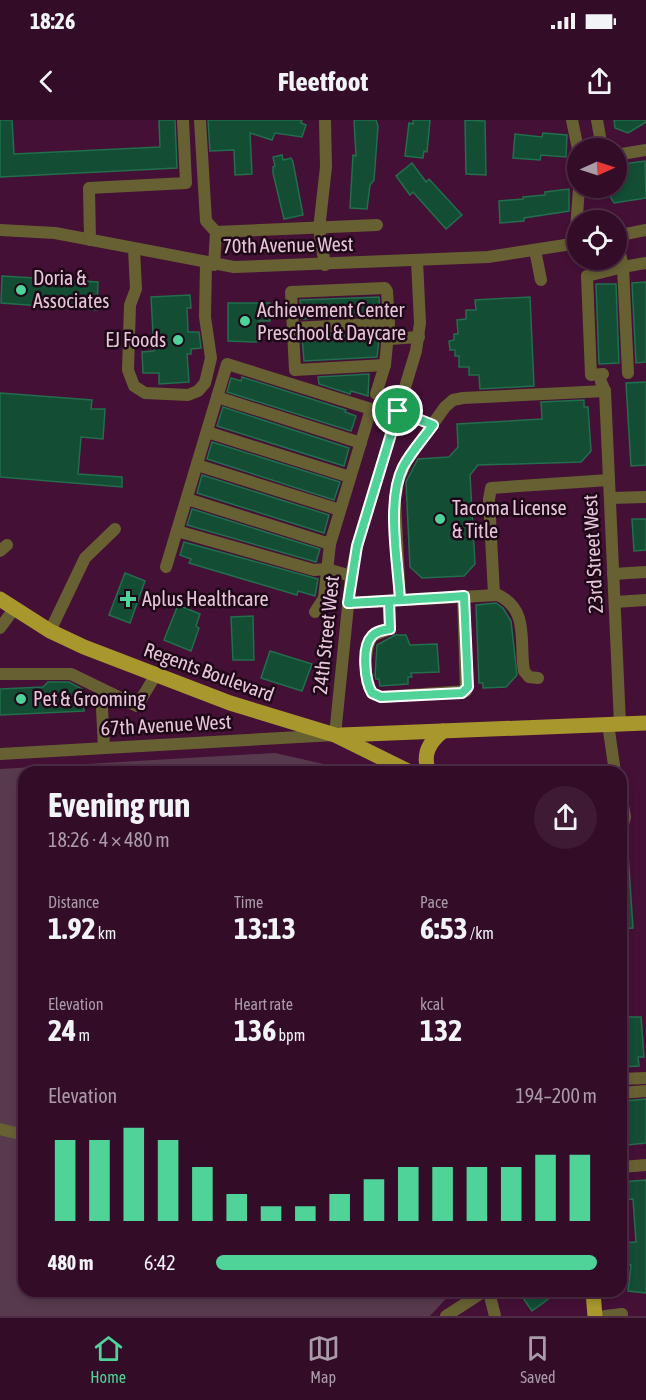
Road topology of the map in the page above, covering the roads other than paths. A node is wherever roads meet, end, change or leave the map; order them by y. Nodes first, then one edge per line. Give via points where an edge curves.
1 (183, 120) edge
2 (200, 120) edge
3 (325, 120) edge
4 (572, 120) edge
5 (597, 120) edge
6 (576, 138) edge
7 (600, 138) edge
8 (646, 150) edge
9 (627, 153) edge
10 (377, 225) dead end
11 (319, 229) junction
12 (0, 230) edge
13 (646, 230) edge
14 (216, 232) junction
15 (627, 234) edge
16 (90, 240) junction
17 (567, 245) edge
18 (134, 249) junction
19 (535, 250) junction
20 (417, 261) junction
21 (646, 263) edge
22 (210, 265) junction
23 (325, 265) junction
24 (627, 266) edge
25 (610, 270) edge
26 (622, 270) edge
27 (541, 280) dead end
28 (389, 323) junction
29 (293, 328) junction
30 (419, 337) junction
31 (388, 339) junction
32 (385, 365) junction
33 (628, 373) dead end
34 (603, 382) junction
35 (376, 394) dead end
36 (218, 398) junction
37 (398, 411) junction
38 (433, 425) junction
39 (207, 432) junction
40 (361, 443) junction
41 (197, 465) junction
42 (350, 477) junction
43 (609, 480) junction
44 (646, 496) edge
45 (610, 498) junction
46 (187, 499) junction
47 (340, 510) junction
48 (115, 529) dead end
49 (177, 531) junction
50 (330, 544) junction
51 (166, 567) dead end
52 (327, 569) junction
53 (646, 572) edge
54 (614, 574) junction
55 (351, 576) junction
56 (494, 594) junction
57 (464, 596) junction
58 (0, 599) edge
59 (395, 600) junction
60 (646, 600) edge
61 (615, 602) junction
62 (348, 603) junction
63 (14, 609) junction
64 (315, 612) dead end
65 (0, 628) edge
66 (50, 632) junction
67 (0, 674) edge
68 (155, 676) junction
69 (538, 678) dead end
70 (101, 689) junction
71 (646, 723) edge
72 (614, 724) junction
73 (443, 731) junction
74 (335, 735) junction
75 (104, 748) junction
76 (0, 754) edge
77 (398, 766) edge
78 (427, 766) edge
79 (615, 766) edge
80 (646, 1078) edge
81 (627, 1079) edge
82 (646, 1091) edge
83 (627, 1093) edge
84 (0, 1129) edge
85 (18, 1133) edge
86 (646, 1165) edge
87 (627, 1167) edge
88 (475, 1297) edge
89 (490, 1297) edge
90 (593, 1297) edge
91 (622, 1314) dead end
92 (446, 1316) edge
93 (495, 1316) edge
94 (595, 1316) edge
95 (605, 1316) edge

1 - 16 street via 186,183 89,188
2 - 14 street via 206,221
3 - 11 street via 326,167
4 - 6 street
5 - 7 street
8 - 9 street
10 - 11 street
11 - 14 street
11 - 23 street
12 - 16 street, 70th Avenue West via 55,233
13 - 15 street
14 - 22 street
16 - 18 street, 70th Avenue West
17 - 19 street, 70th Avenue West
18 - 22 street, 70th Avenue West
18 - 22 street via 136,289 130,305 128,370 134,386 145,393 188,395 198,392 205,383 211,349 205,317
19 - 20 street, 70th Avenue West
19 - 27 street
20 - 23 street, 70th Avenue West
20 - 30 street, 24th Street West
21 - 24 street
22 - 23 street, 70th Avenue West
25 - 34 street via 587,276 591,375
26 - 33 street
28 - 29 street
28 - 29 street via 385,288 291,292
28 - 31 street
29 - 32 street via 295,370
30 - 31 street
30 - 37 street, 24th Street West
31 - 32 street
32 - 35 street
34 - 38 street via 457,399 445,407
34 - 43 street, 23rd Street West
36 - 39 street
36 - 40 street
36 - 40 street via 227,364 371,409
37 - 38 street
37 - 55 street, 24th Street West
38 - 59 street via 404,466 395,495
39 - 41 street
39 - 42 street
40 - 42 street
41 - 46 street
41 - 47 street
42 - 47 street
43 - 45 street, 23rd Street West
43 - 56 street via 491,488
44 - 45 street
45 - 54 street, 23rd Street West
46 - 49 street
46 - 50 street
47 - 50 street
48 - 66 street via 85,558
49 - 51 street
49 - 52 street via 314,570
50 - 52 street
52 - 55 street
52 - 64 street via 324,598
53 - 54 street
54 - 61 street, 23rd Street West
55 - 62 street, 24th Street West
56 - 57 street
56 - 69 street via 517,611 524,671 529,677
57 - 59 street
57 - 59 street via 466,691 386,697 373,694 367,680 368,644 374,634 390,629
58 - 63 main road, Regents Boulevard
59 - 62 street
60 - 61 street
61 - 72 street, 23rd Street West
62 - 74 street, 24th Street West
63 - 65 street
63 - 66 main road, Regents Boulevard
66 - 68 main road, Regents Boulevard
67 - 70 street via 71,674
68 - 70 street via 137,706
68 - 74 main road, Regents Boulevard
70 - 75 street
71 - 72 main road
72 - 73 main road
72 - 79 street, 23rd Street West
73 - 74 main road
73 - 78 main road via 428,749
74 - 75 street, 67th Avenue West
74 - 77 main road, Regents Boulevard
75 - 76 street, 67th Avenue West
80 - 81 street
82 - 83 street
84 - 85 street
86 - 87 street
88 - 92 street
89 - 93 street
90 - 94 main road
91 - 95 street

